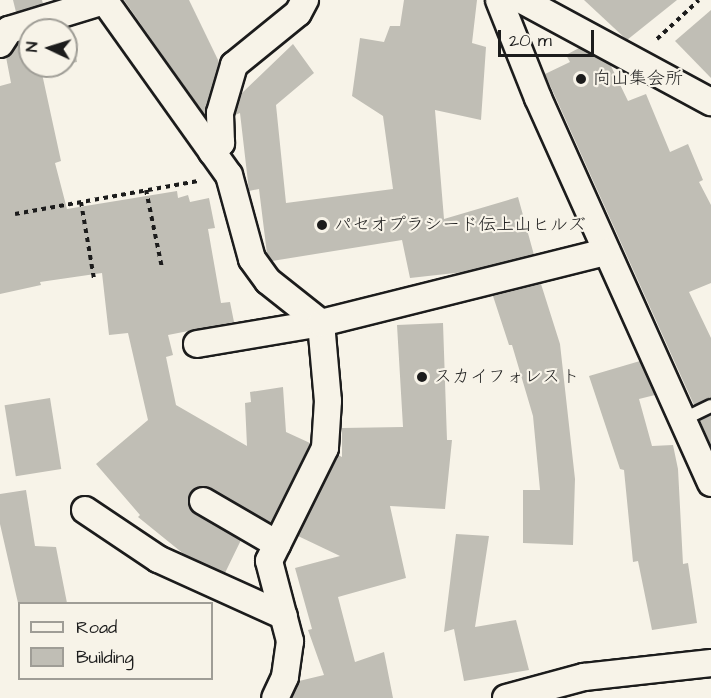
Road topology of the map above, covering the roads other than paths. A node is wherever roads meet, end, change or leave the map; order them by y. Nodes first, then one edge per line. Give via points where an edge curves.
1 (104, 0) edge
2 (305, 0) edge
3 (499, 0) edge
4 (522, 0) edge
5 (3, 34) edge
6 (711, 102) edge
7 (212, 152) junction
8 (606, 252) junction
9 (321, 322) junction
10 (197, 344) dead end
11 (711, 406) edge
12 (682, 420) junction
13 (711, 483) edge
14 (203, 501) dead end
15 (85, 510) dead end
16 (277, 544) junction
17 (284, 616) junction
18 (711, 663) edge
19 (275, 698) edge
20 (506, 698) edge

1 - 5 street
1 - 7 street
2 - 7 street via 298,13 234,65 220,113 221,143
3 - 8 street
4 - 6 street
7 - 9 street via 229,175 252,259 268,281
8 - 9 street
8 - 12 street
9 - 10 street
9 - 16 street via 328,402 325,448
11 - 12 lane
12 - 13 street
14 - 16 street
15 - 17 street via 158,559
16 - 17 street via 269,561
17 - 19 street via 290,641 285,677
18 - 20 street via 584,677

